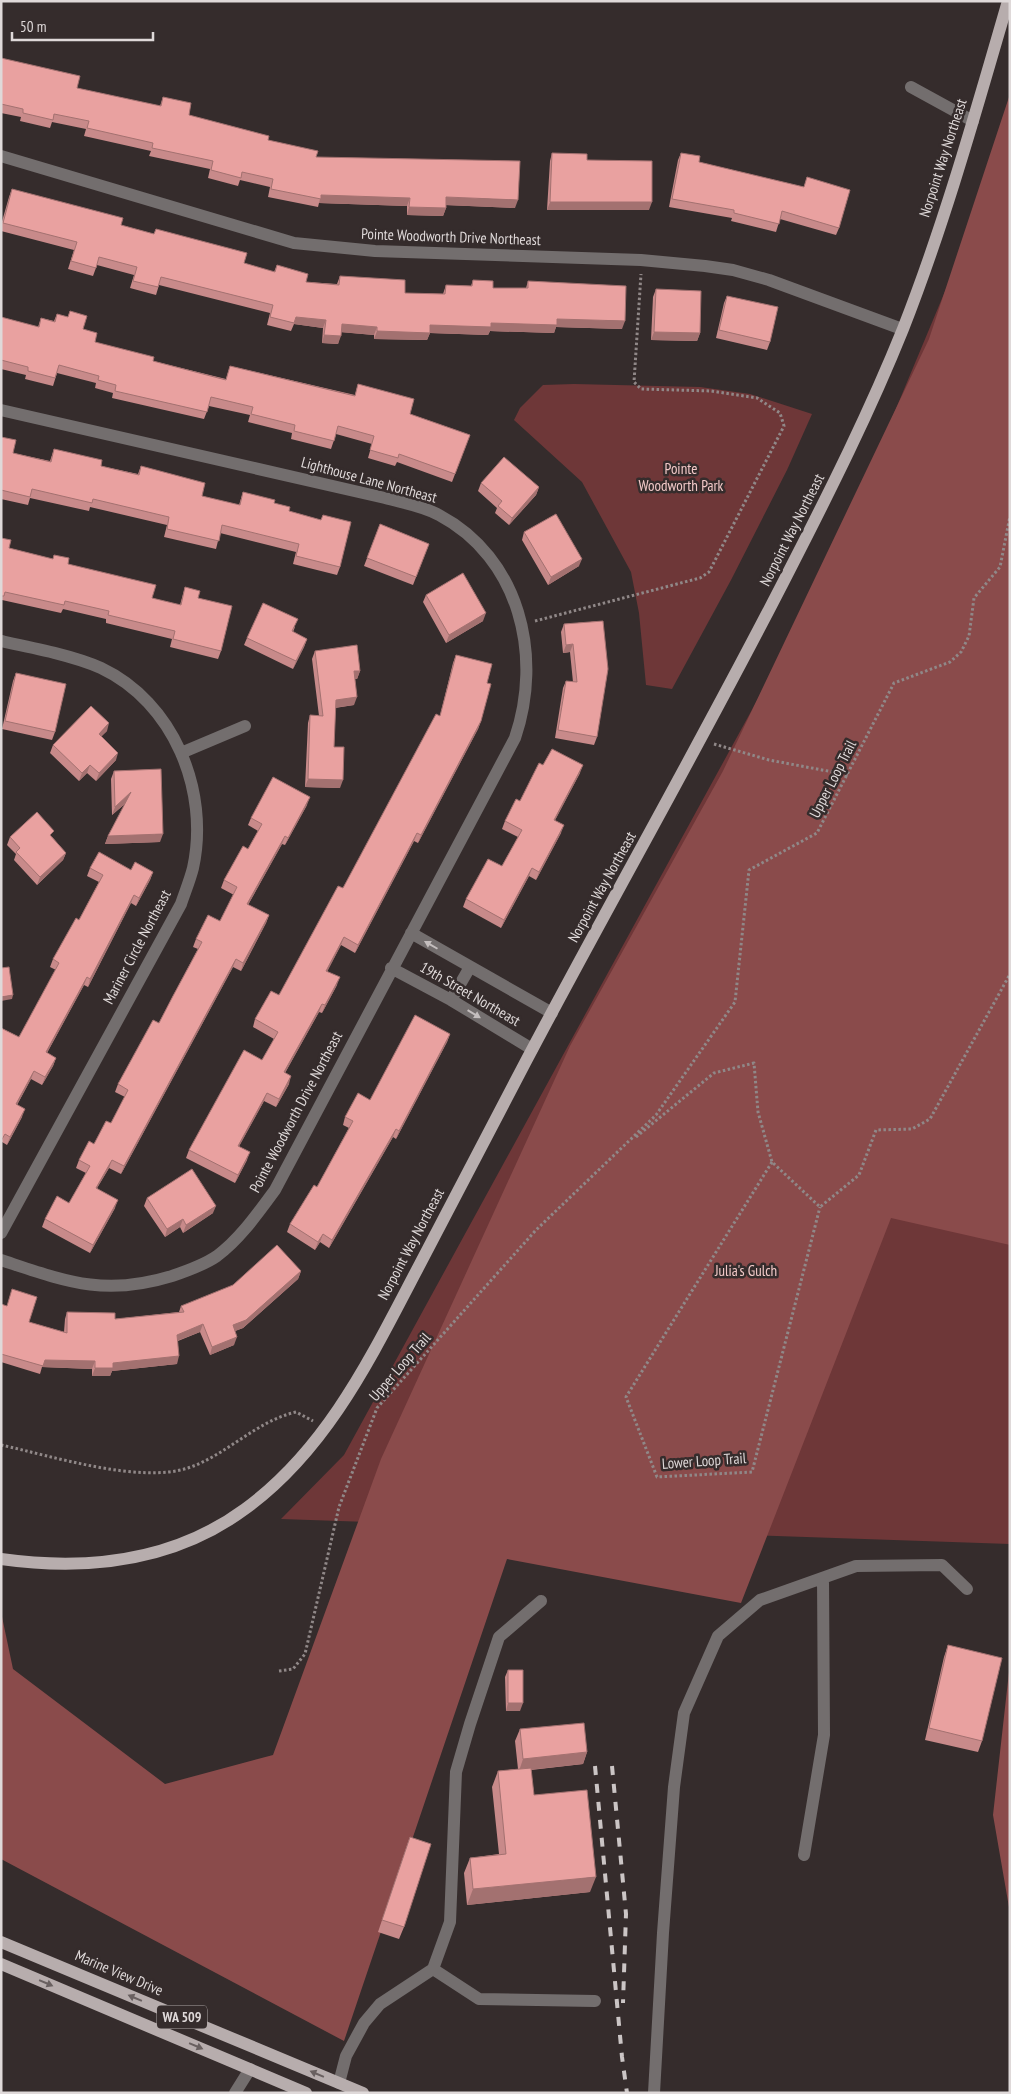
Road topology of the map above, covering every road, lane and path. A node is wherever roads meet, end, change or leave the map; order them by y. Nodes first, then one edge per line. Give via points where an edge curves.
1 (1008, 1) edge
2 (911, 87) dead end
3 (973, 121) junction
4 (1, 156) edge
5 (642, 260) junction
6 (902, 330) junction
7 (1, 410) edge
8 (1010, 516) edge
9 (522, 624) junction
10 (1, 641) edge
11 (245, 726) dead end
12 (701, 740) junction
13 (181, 753) junction
14 (849, 775) junction
15 (411, 933) junction
16 (470, 967) junction
17 (391, 968) junction
18 (1010, 974) edge
19 (451, 1000) junction
20 (552, 1013) junction
21 (532, 1049) junction
22 (618, 1152) junction
23 (772, 1162) junction
24 (820, 1207) junction
25 (1, 1233) edge
26 (1, 1260) edge
27 (327, 1428) junction
28 (1, 1445) edge
29 (1, 1559) edge
30 (823, 1578) junction
31 (967, 1589) dead end
32 (540, 1601) dead end
33 (278, 1671) dead end
34 (804, 1855) dead end
35 (1, 1942) edge
36 (1, 1964) edge
37 (433, 1969) junction
38 (595, 2001) dead end
39 (250, 2069) junction
40 (339, 2083) junction
41 (235, 2093) edge
42 (306, 2093) edge
43 (362, 2093) edge
44 (654, 2093) edge

1 - 3 main road, Norpoint Way Northeast
2 - 3 street
3 - 6 main road, Norpoint Way Northeast
4 - 5 street, Pointe Woodworth Drive Northeast via 294,243 375,251
5 - 6 street, Pointe Woodworth Drive Northeast via 733,270 770,280
5 - 9 path via 634,382 641,389 711,391 757,398 780,412 784,426 709,572 700,578
6 - 12 main road, Norpoint Way Northeast via 838,475
7 - 9 street, Lighthouse Lane Northeast via 385,498 438,515 473,539 490,558 504,578
8 - 14 path, Upper Loop Trail via 1000,567 974,598 969,636 961,652 950,662 894,683
9 - 15 street, Lighthouse Lane Northeast via 527,668 526,698 515,738
10 - 13 street, Mariner Circle Northeast via 100,667 125,682 165,722
11 - 13 street
12 - 14 path via 770,760
12 - 20 main road, Norpoint Way Northeast
13 - 25 street, Mariner Circle Northeast via 193,791 197,839 193,868 181,904
14 - 22 path, Upper Loop Trail via 818,833 749,870 735,1002 656,1115
16 -> 15 street, 19th Street Northeast
15 - 17 street, Pointe Woodworth Drive Northeast
16 - 19 street
16 - 20 street, 19th Street Northeast
17 - 19 street, 19th Street Northeast
17 - 26 street, Pointe Woodworth Drive Northeast via 275,1190 243,1231 217,1256 187,1271 149,1283 115,1288 86,1286
18 - 24 path via 930,1120 912,1130 876,1130 859,1175
19 -> 21 street, 19th Street Northeast
20 - 21 main road, Norpoint Way Northeast
21 - 27 main road, Norpoint Way Northeast via 367,1364
22 - 23 path, Upper Loop Trail via 714,1073 754,1063 758,1112
22 - 33 path, Upper Loop Trail via 536,1230 377,1408 339,1507 305,1654 293,1669
23 - 24 path
23 - 24 path, Lower Loop Trail via 626,1397 657,1477 752,1472
27 - 28 path via 296,1412 278,1416 211,1457 188,1468 166,1472 134,1473
27 - 29 main road, Norpoint Way Northeast via 278,1481 247,1508 211,1531 175,1547 131,1559 86,1565 41,1565
30 - 31 street via 856,1566 942,1565
30 - 34 street via 824,1736
30 - 44 street via 760,1600 718,1636 684,1713 674,1787
32 - 37 street via 498,1637 456,1772 450,1922
40 -> 35 main road, Marine View Drive / WA 509
36 -> 39 main road, WA 509
37 - 38 street via 479,1999
37 - 40 street via 380,2004 364,2023 346,2056
39 - 41 street
39 - 42 main road, WA 509
40 - 43 main road, Marine View Drive / WA 509

